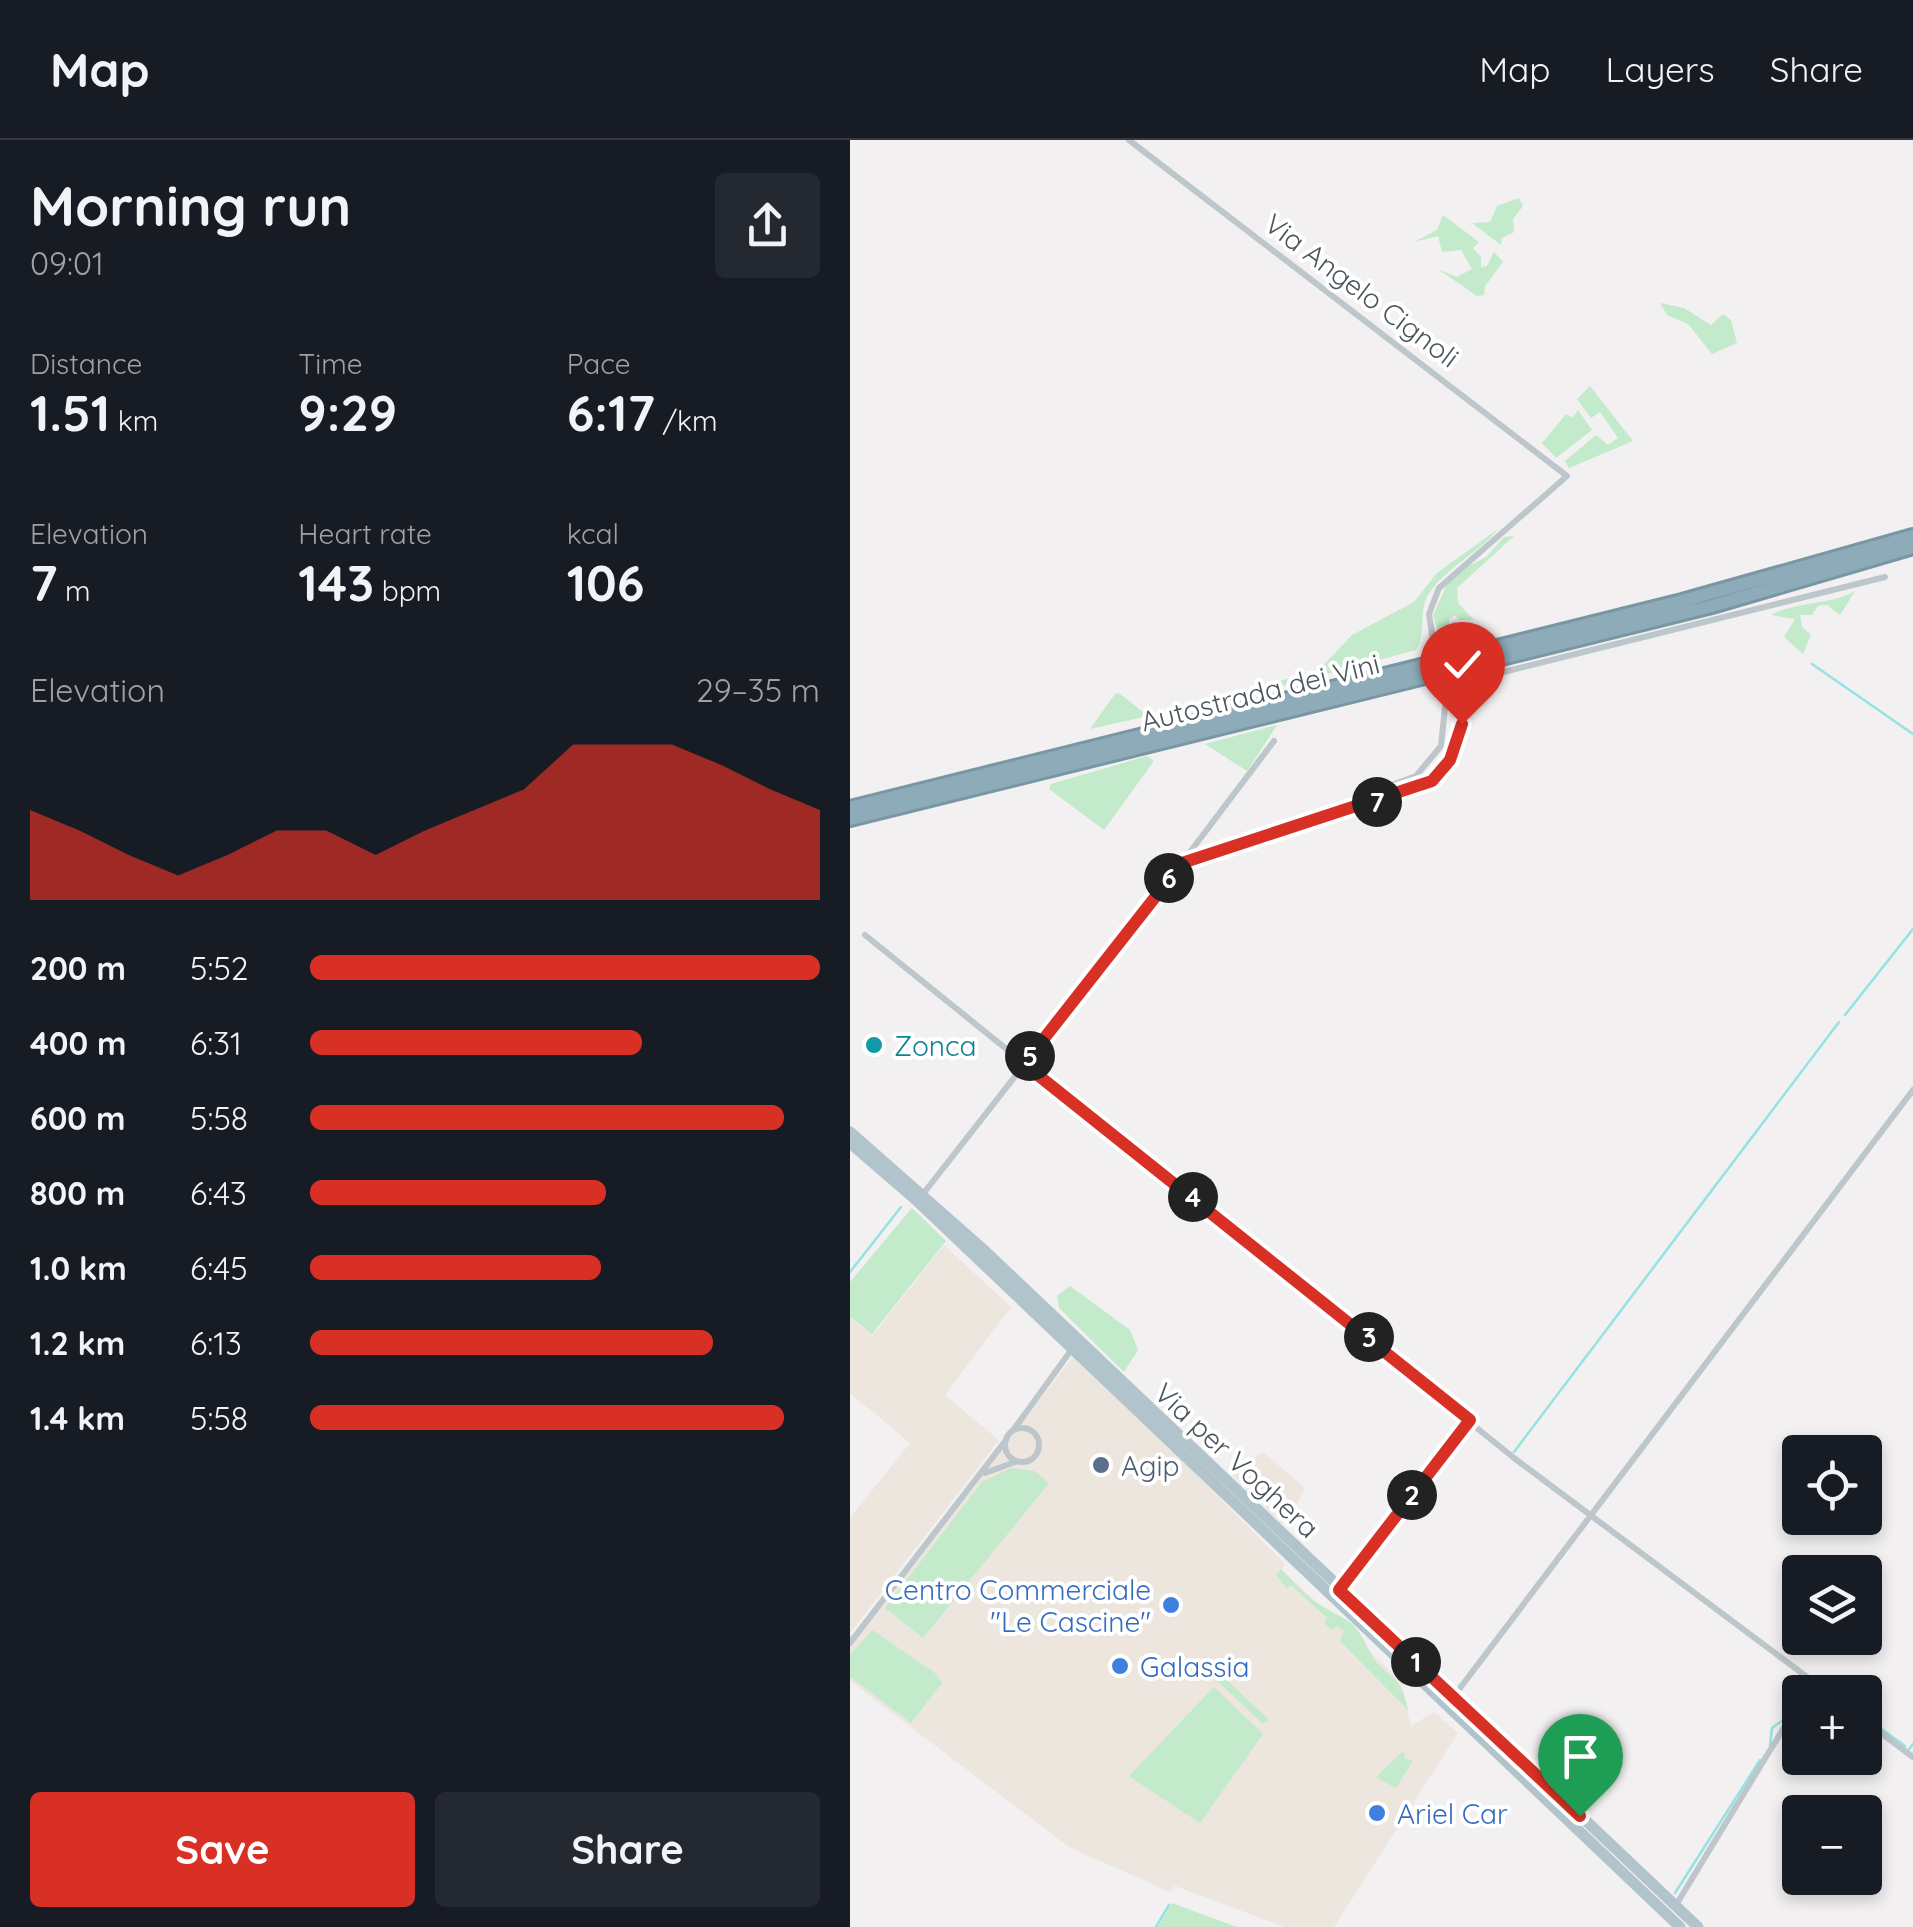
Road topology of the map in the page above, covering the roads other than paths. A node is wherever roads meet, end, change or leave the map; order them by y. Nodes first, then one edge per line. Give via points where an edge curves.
1 (1129, 140) edge
2 (1913, 536) edge
3 (1913, 547) edge
4 (1885, 577) dead end
5 (1274, 741) dead end
6 (850, 808) edge
7 (850, 820) edge
8 (1266, 834) junction
9 (1182, 863) junction
10 (865, 935) dead end
11 (1024, 1064) junction
12 (1913, 1090) edge
13 (850, 1132) edge
14 (850, 1143) edge
15 (919, 1194) junction
16 (1072, 1350) junction
17 (1470, 1420) junction
18 (1013, 1431) junction
19 (1006, 1440) junction
20 (1017, 1462) junction
21 (980, 1476) junction
22 (1593, 1515) junction
23 (1339, 1590) junction
24 (850, 1643) edge
25 (1803, 1675) edge
26 (1454, 1697) junction
27 (1782, 1731) edge
28 (1882, 1734) edge
29 (1913, 1758) edge
30 (1671, 1910) junction
31 (1659, 1926) edge
32 (1680, 1927) edge
33 (1698, 1927) edge

1 - 8 street, Via Angelo Cignoli, bridge via 1567,476 1439,588 1429,614 1446,698 1442,746 1416,776
2 - 6 highway, Autostrada dei Vini via 1700,596
3 - 7 highway, Autostrada dei Vini via 1712,606
4 - 8 street via 1476,679 1461,698 1454,753 1432,781
5 - 9 street
8 - 9 street
9 - 11 street
10 - 11 street
11 - 15 street
11 - 17 street
12 - 22 street
13 - 15 main road
14 - 15 main road
15 - 16 main road, Via per Voghera
15 - 23 main road, Via per Voghera
16 - 18 street
16 - 30 main road, Via per Voghera
17 - 22 street
17 - 23 street
18 - 19 street
18 - 20 street via 1032,1430 1040,1444 1033,1459
19 - 20 street
19 - 21 street
20 - 21 street
21 - 24 street
22 - 25 street
22 - 26 street
23 - 26 main road, Via per Voghera
26 - 30 main road, Via per Voghera
27 - 30 street
28 - 29 street
30 - 31 street
30 - 32 main road, Via per Voghera
30 - 33 main road, Via per Voghera

